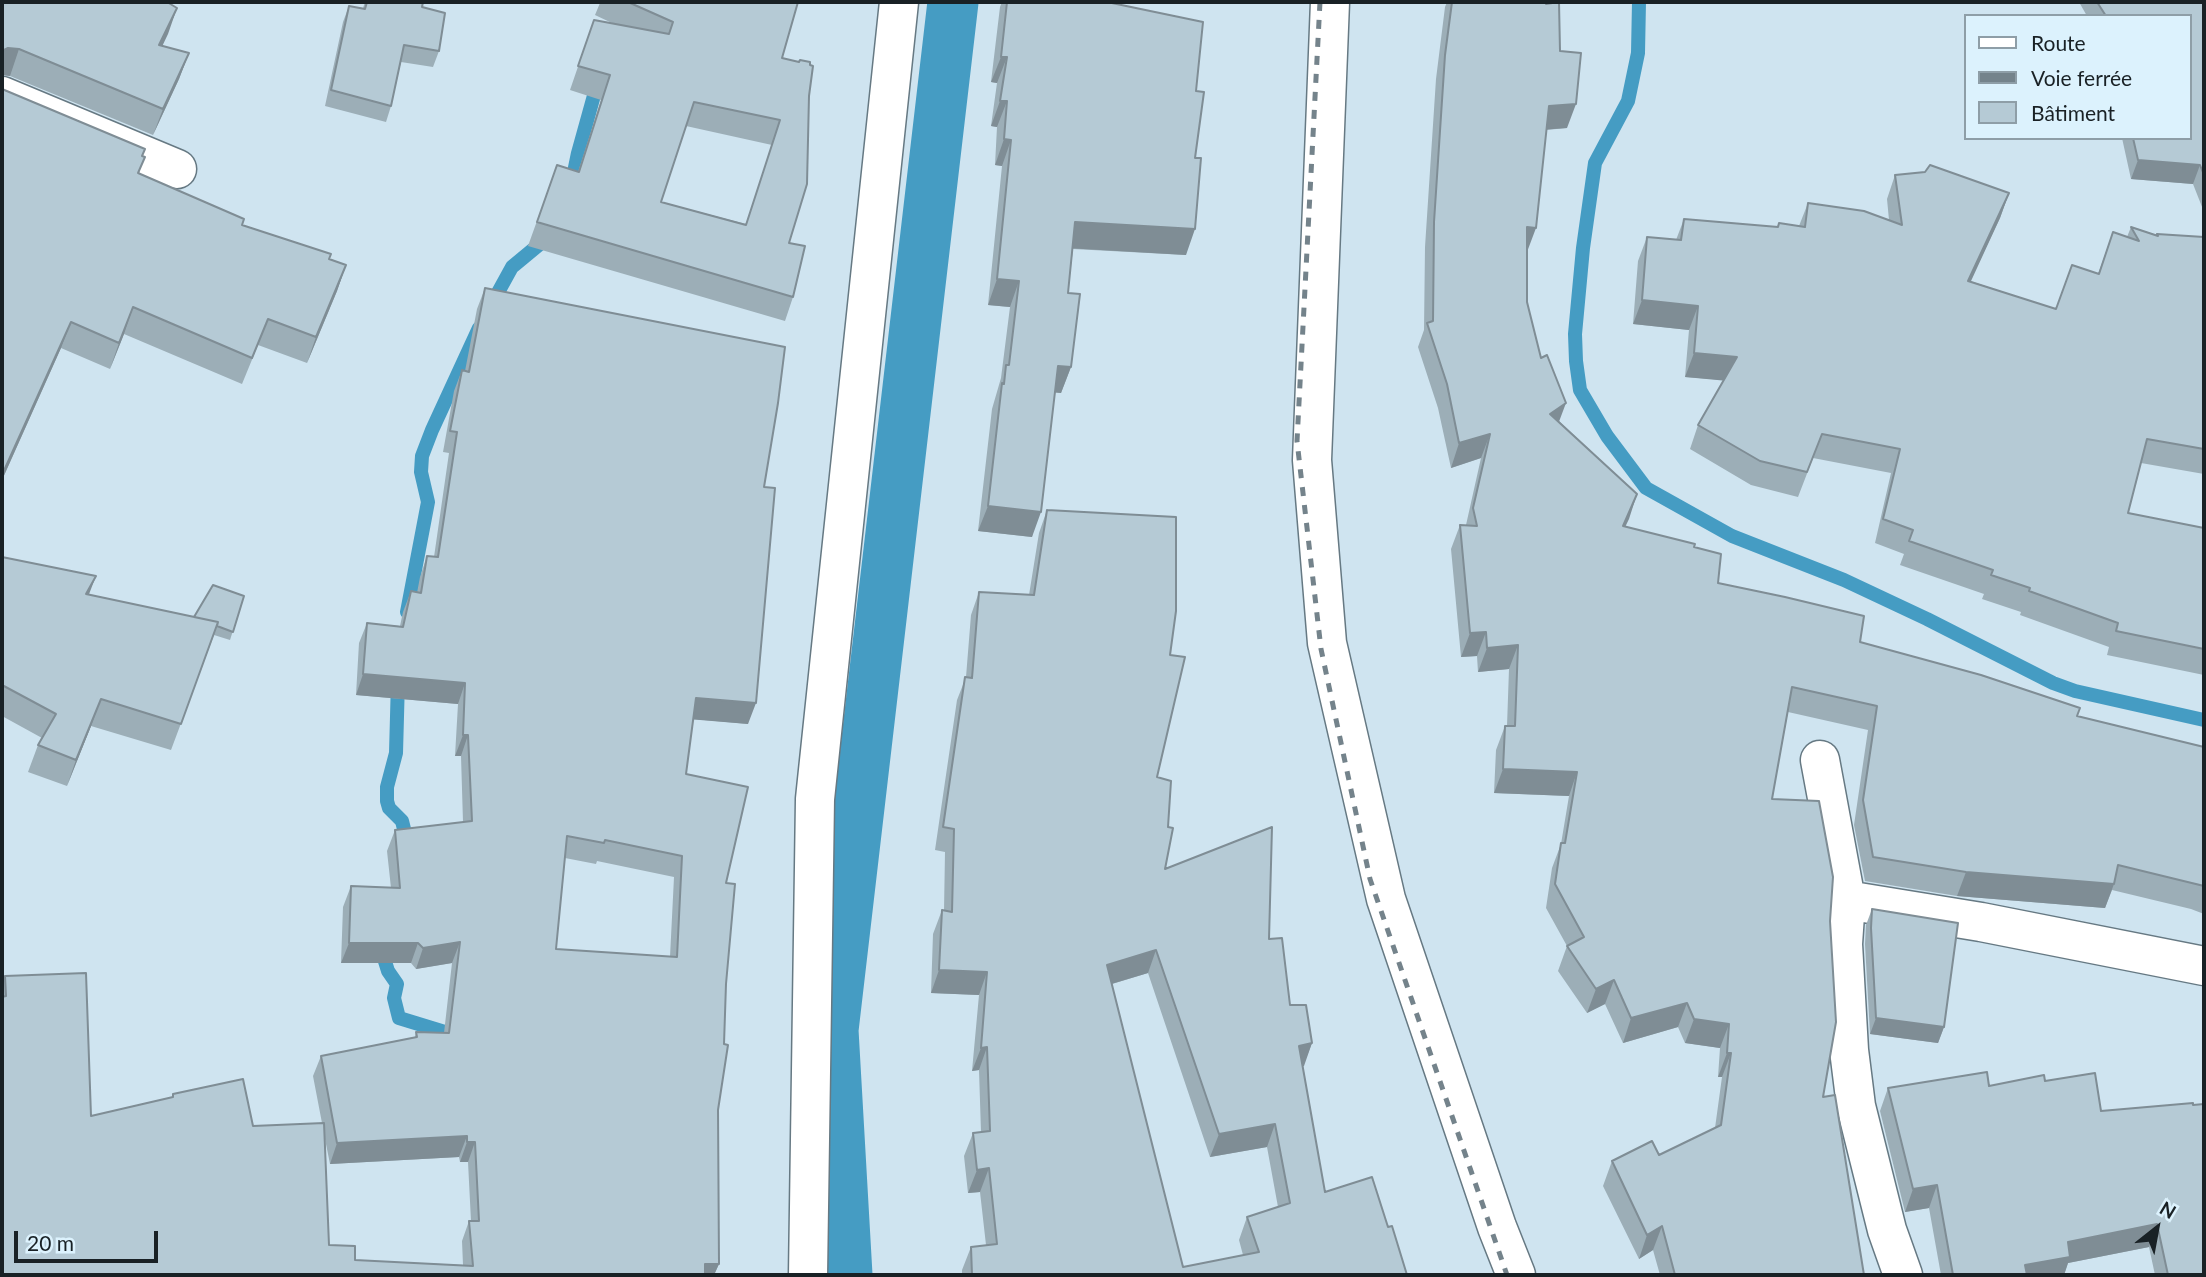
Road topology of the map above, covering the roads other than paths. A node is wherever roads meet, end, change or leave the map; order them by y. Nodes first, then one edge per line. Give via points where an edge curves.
1 (899, 2) edge
2 (1330, 2) edge
3 (2, 96) edge
4 (177, 169) dead end
5 (1820, 760) dead end
6 (1846, 900) junction
7 (2204, 966) edge
8 (808, 1275) edge
9 (1516, 1275) edge
10 (1903, 1275) edge

1 - 8 street via 815,799
2 - 9 street via 1312,460 1328,643 1386,900
3 - 4 street
5 - 6 street
6 - 7 street
6 - 10 street via 1843,944 1856,1106

